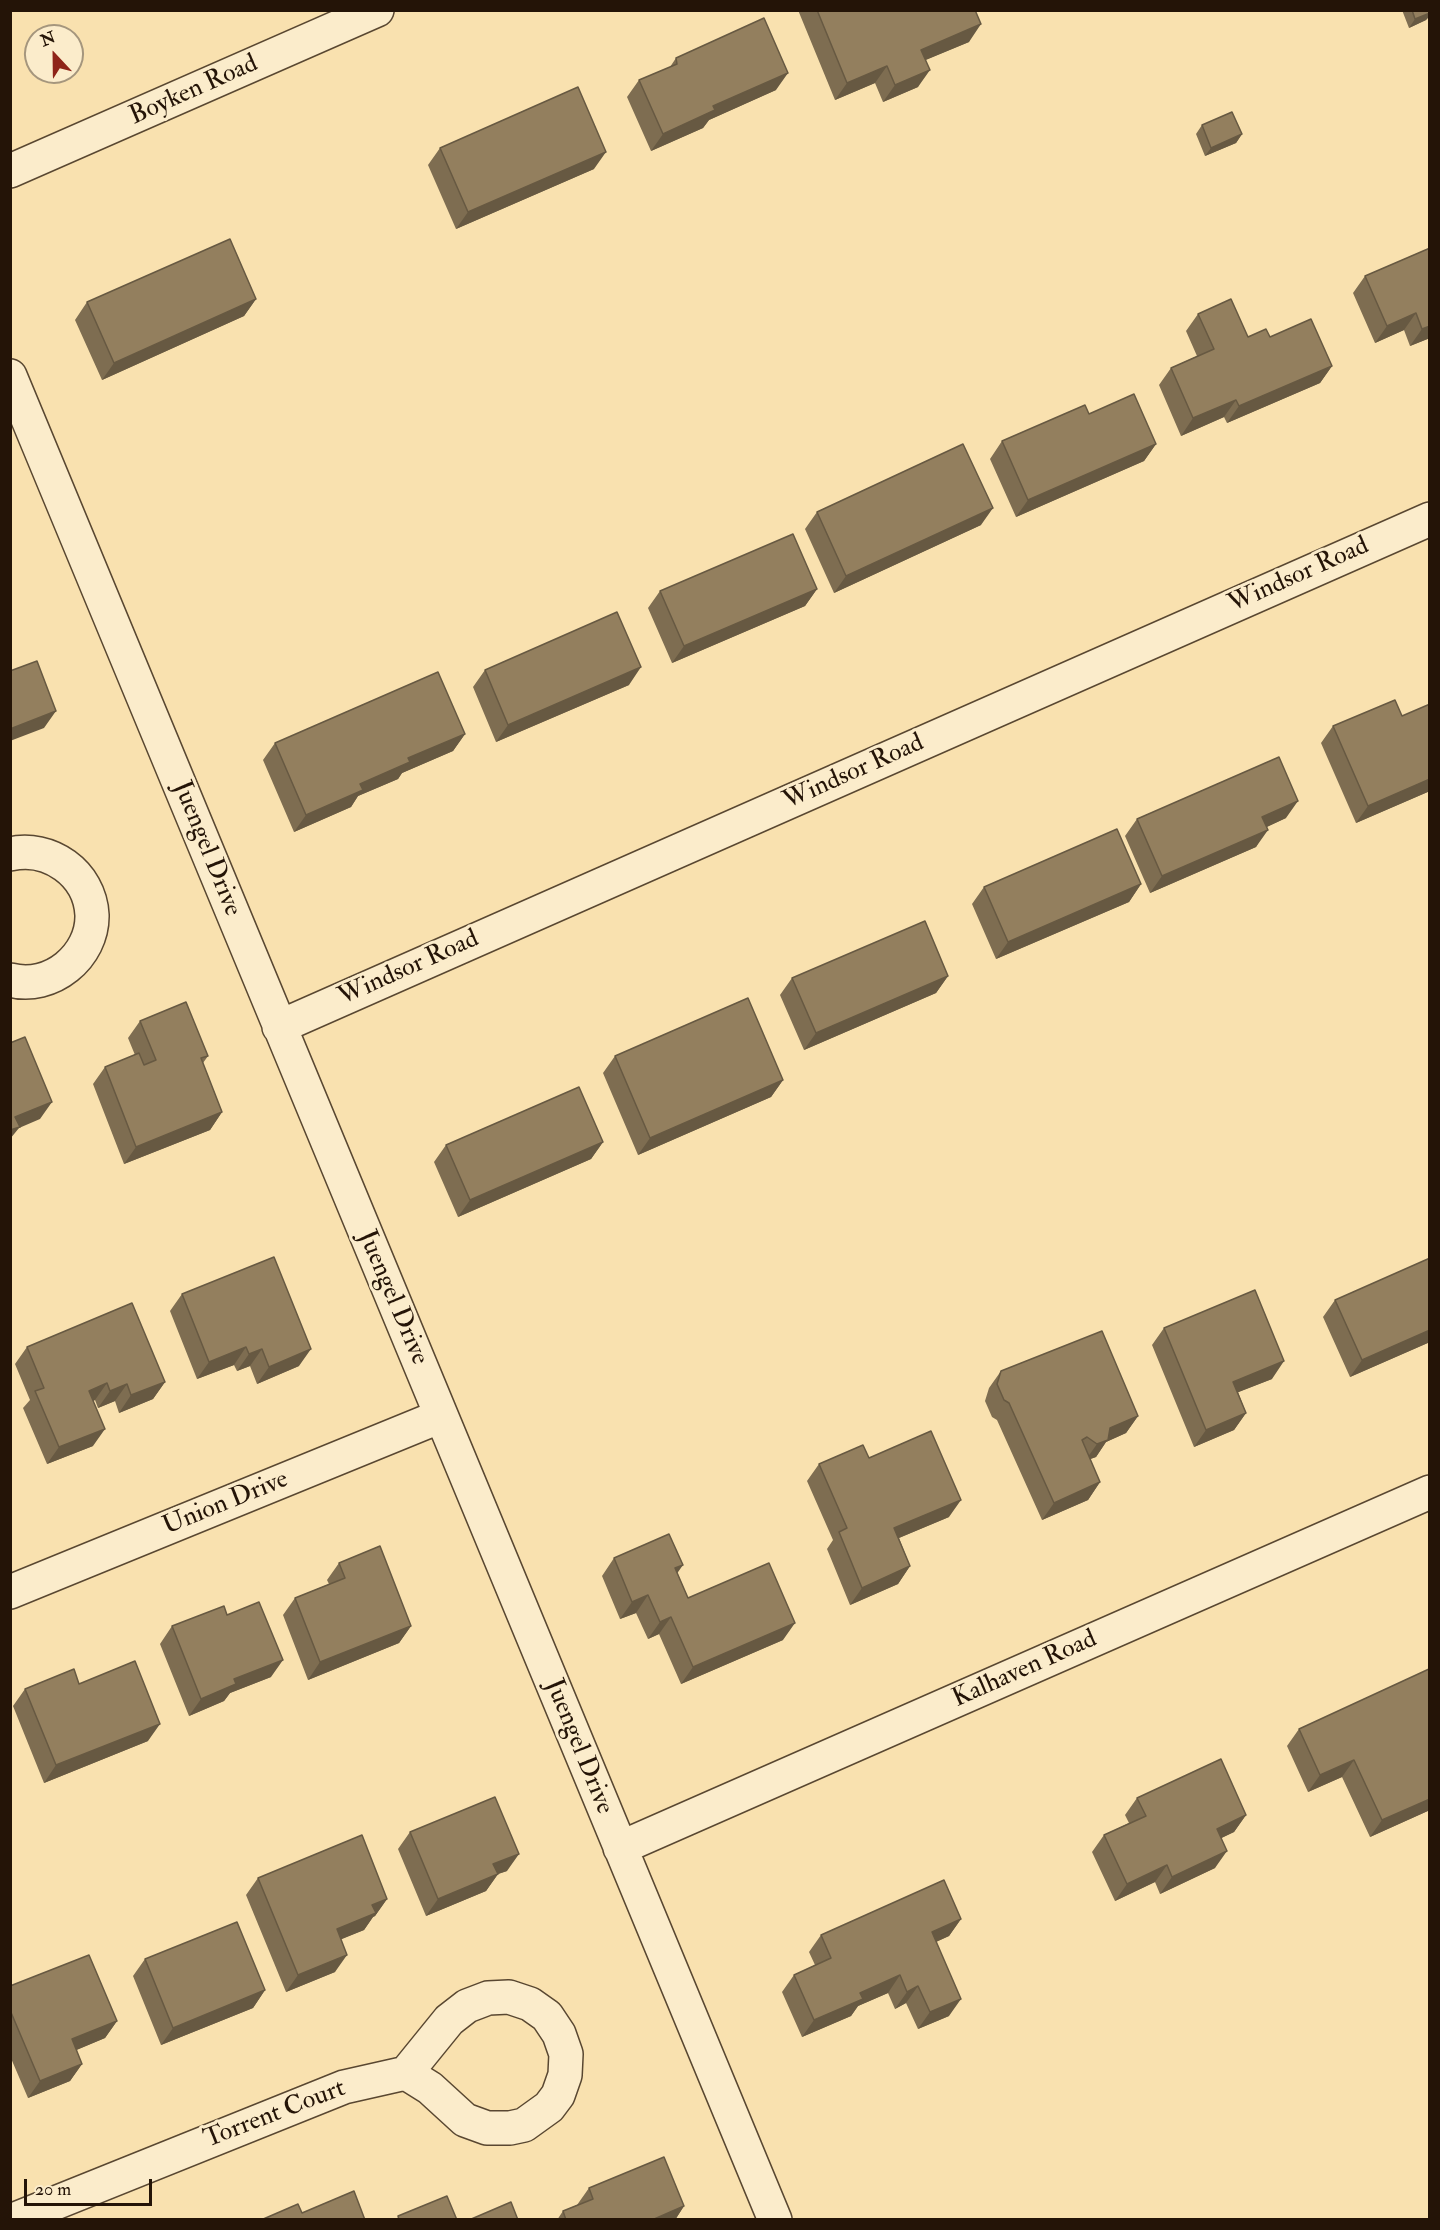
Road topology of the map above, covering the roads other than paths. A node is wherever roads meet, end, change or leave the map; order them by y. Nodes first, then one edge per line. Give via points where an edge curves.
1 (377, 10) edge
2 (10, 171) edge
3 (10, 376) edge
4 (1430, 519) edge
5 (10, 854) edge
6 (10, 980) edge
7 (279, 1027) junction
8 (441, 1416) junction
9 (1430, 1492) edge
10 (10, 1592) edge
11 (620, 1848) junction
12 (406, 2073) junction
13 (13, 2220) edge
14 (775, 2220) edge

1 - 2 street, Boyken Road
3 - 7 street, Juengel Drive
4 - 7 street, Windsor Road
5 - 6 street via 43,854 62,862 82,885 92,915 89,936 68,967 33,982
7 - 8 street, Juengel Drive
8 - 10 street, Union Drive
8 - 11 street, Juengel Drive
9 - 11 street, Kalhaven Road
11 - 14 street, Juengel Drive
12 - 12 street via 430,2088 465,2120 487,2128 510,2128 524,2125 549,2107 565,2075 566,2054 560,2034 547,2016 530,2004 488,1998 467,2006 449,2020
12 - 13 street, Torrent Court via 344,2087

